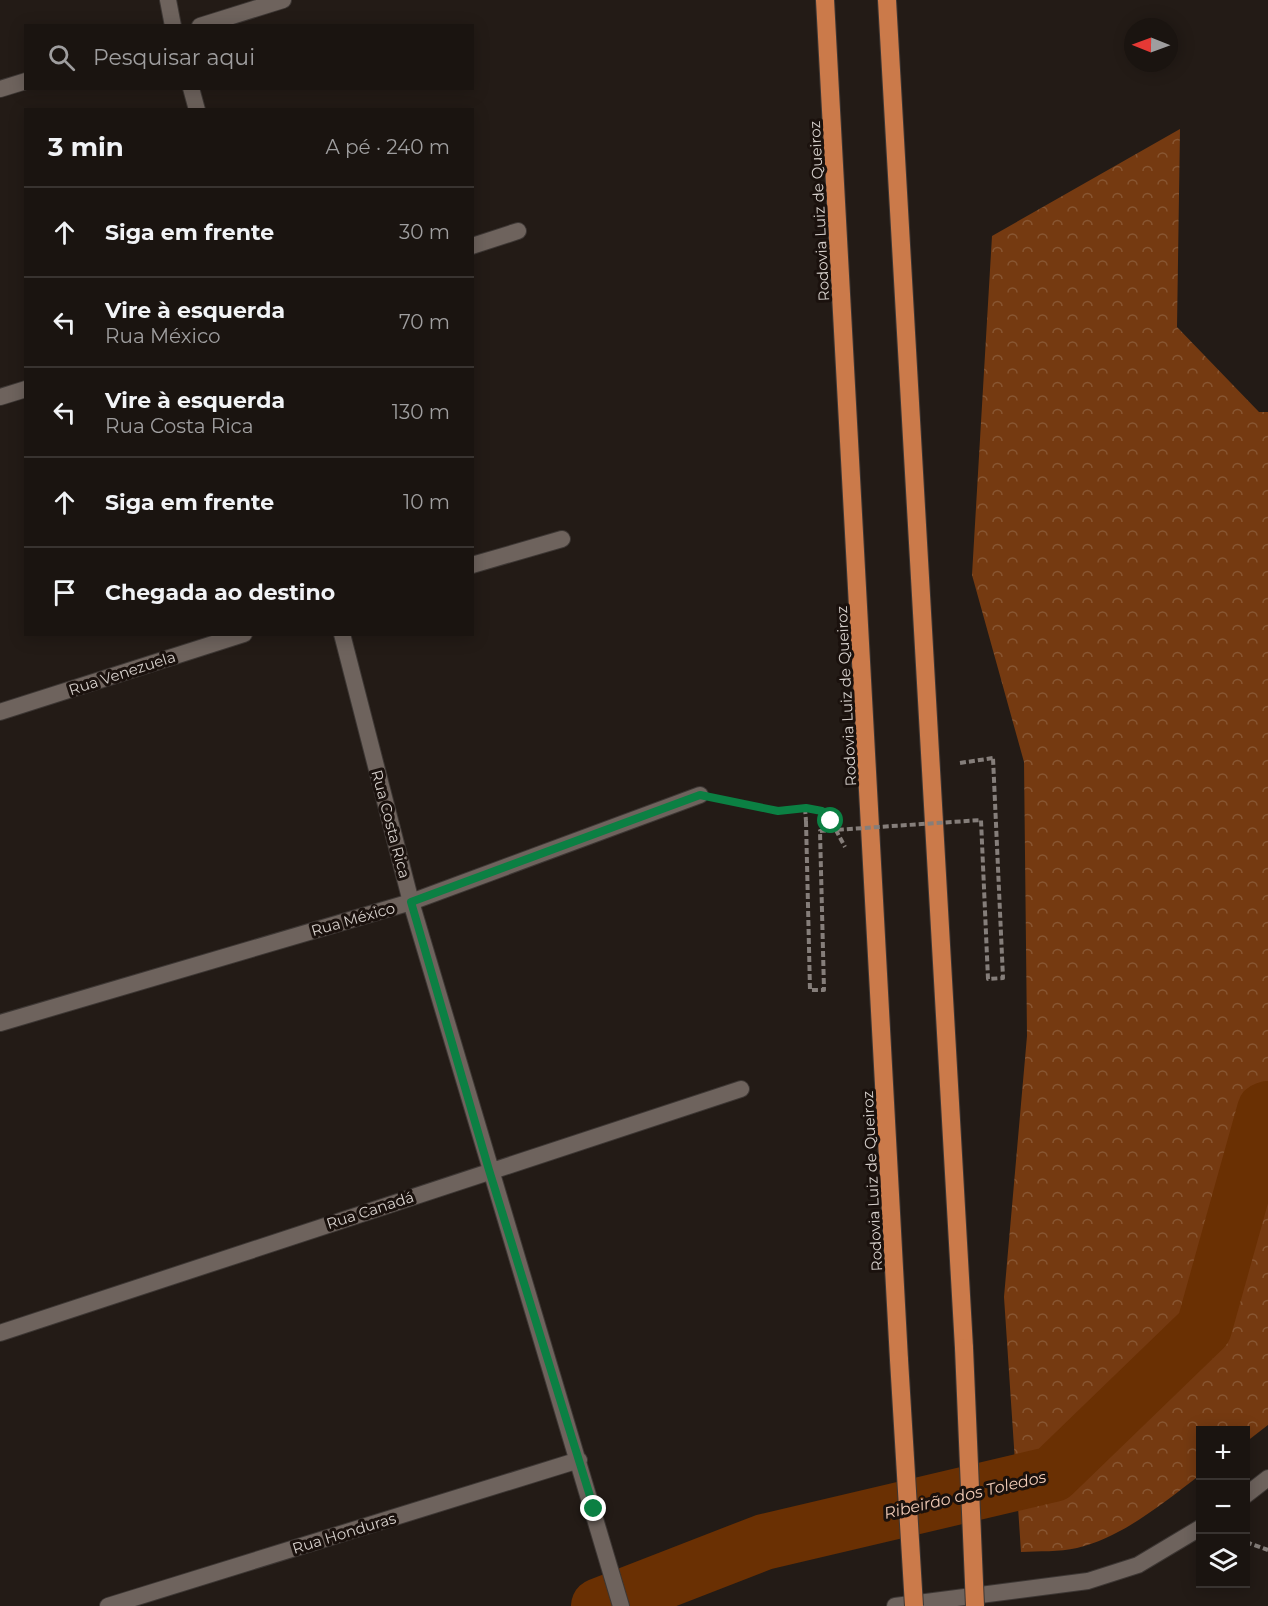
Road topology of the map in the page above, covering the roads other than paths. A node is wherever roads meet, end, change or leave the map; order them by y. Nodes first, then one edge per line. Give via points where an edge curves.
1 (168, 0) edge
2 (283, 0) edge
3 (825, 0) edge
4 (888, 0) edge
5 (173, 24) edge
6 (206, 24) edge
7 (24, 82) edge
8 (0, 89) edge
9 (192, 90) edge
10 (196, 108) edge
11 (518, 231) dead end
12 (474, 245) edge
13 (24, 390) edge
14 (0, 397) edge
15 (562, 539) dead end
16 (474, 564) edge
17 (238, 636) edge
18 (343, 636) edge
19 (0, 711) edge
20 (700, 795) road end
21 (411, 902) junction
22 (0, 1023) edge
23 (741, 1089) dead end
24 (489, 1170) junction
25 (0, 1333) edge
26 (579, 1460) junction
27 (1268, 1478) edge
28 (1250, 1491) edge
29 (1196, 1530) edge
30 (108, 1606) edge
31 (621, 1606) edge
32 (895, 1606) edge
33 (914, 1606) edge
34 (975, 1606) edge

1 - 5 street
2 - 6 street
3 - 33 highway, Rodovia Luiz de Queiroz, bridge
4 - 34 highway, bridge
7 - 8 street
9 - 10 street
11 - 12 street
13 - 14 street
15 - 16 street
17 - 19 street, Rua Venezuela
18 - 21 street, Rua Costa Rica
20 - 21 street, Rua México
21 - 22 street, Rua México
21 - 24 street, Rua Costa Rica
23 - 24 street, Rua Canadá
24 - 25 street, Rua Canadá
24 - 26 street, Rua Costa Rica
26 - 30 street, Rua Honduras
26 - 31 street, Rua Costa Rica
27 - 28 street
29 - 32 street via 1138,1565 1088,1581

